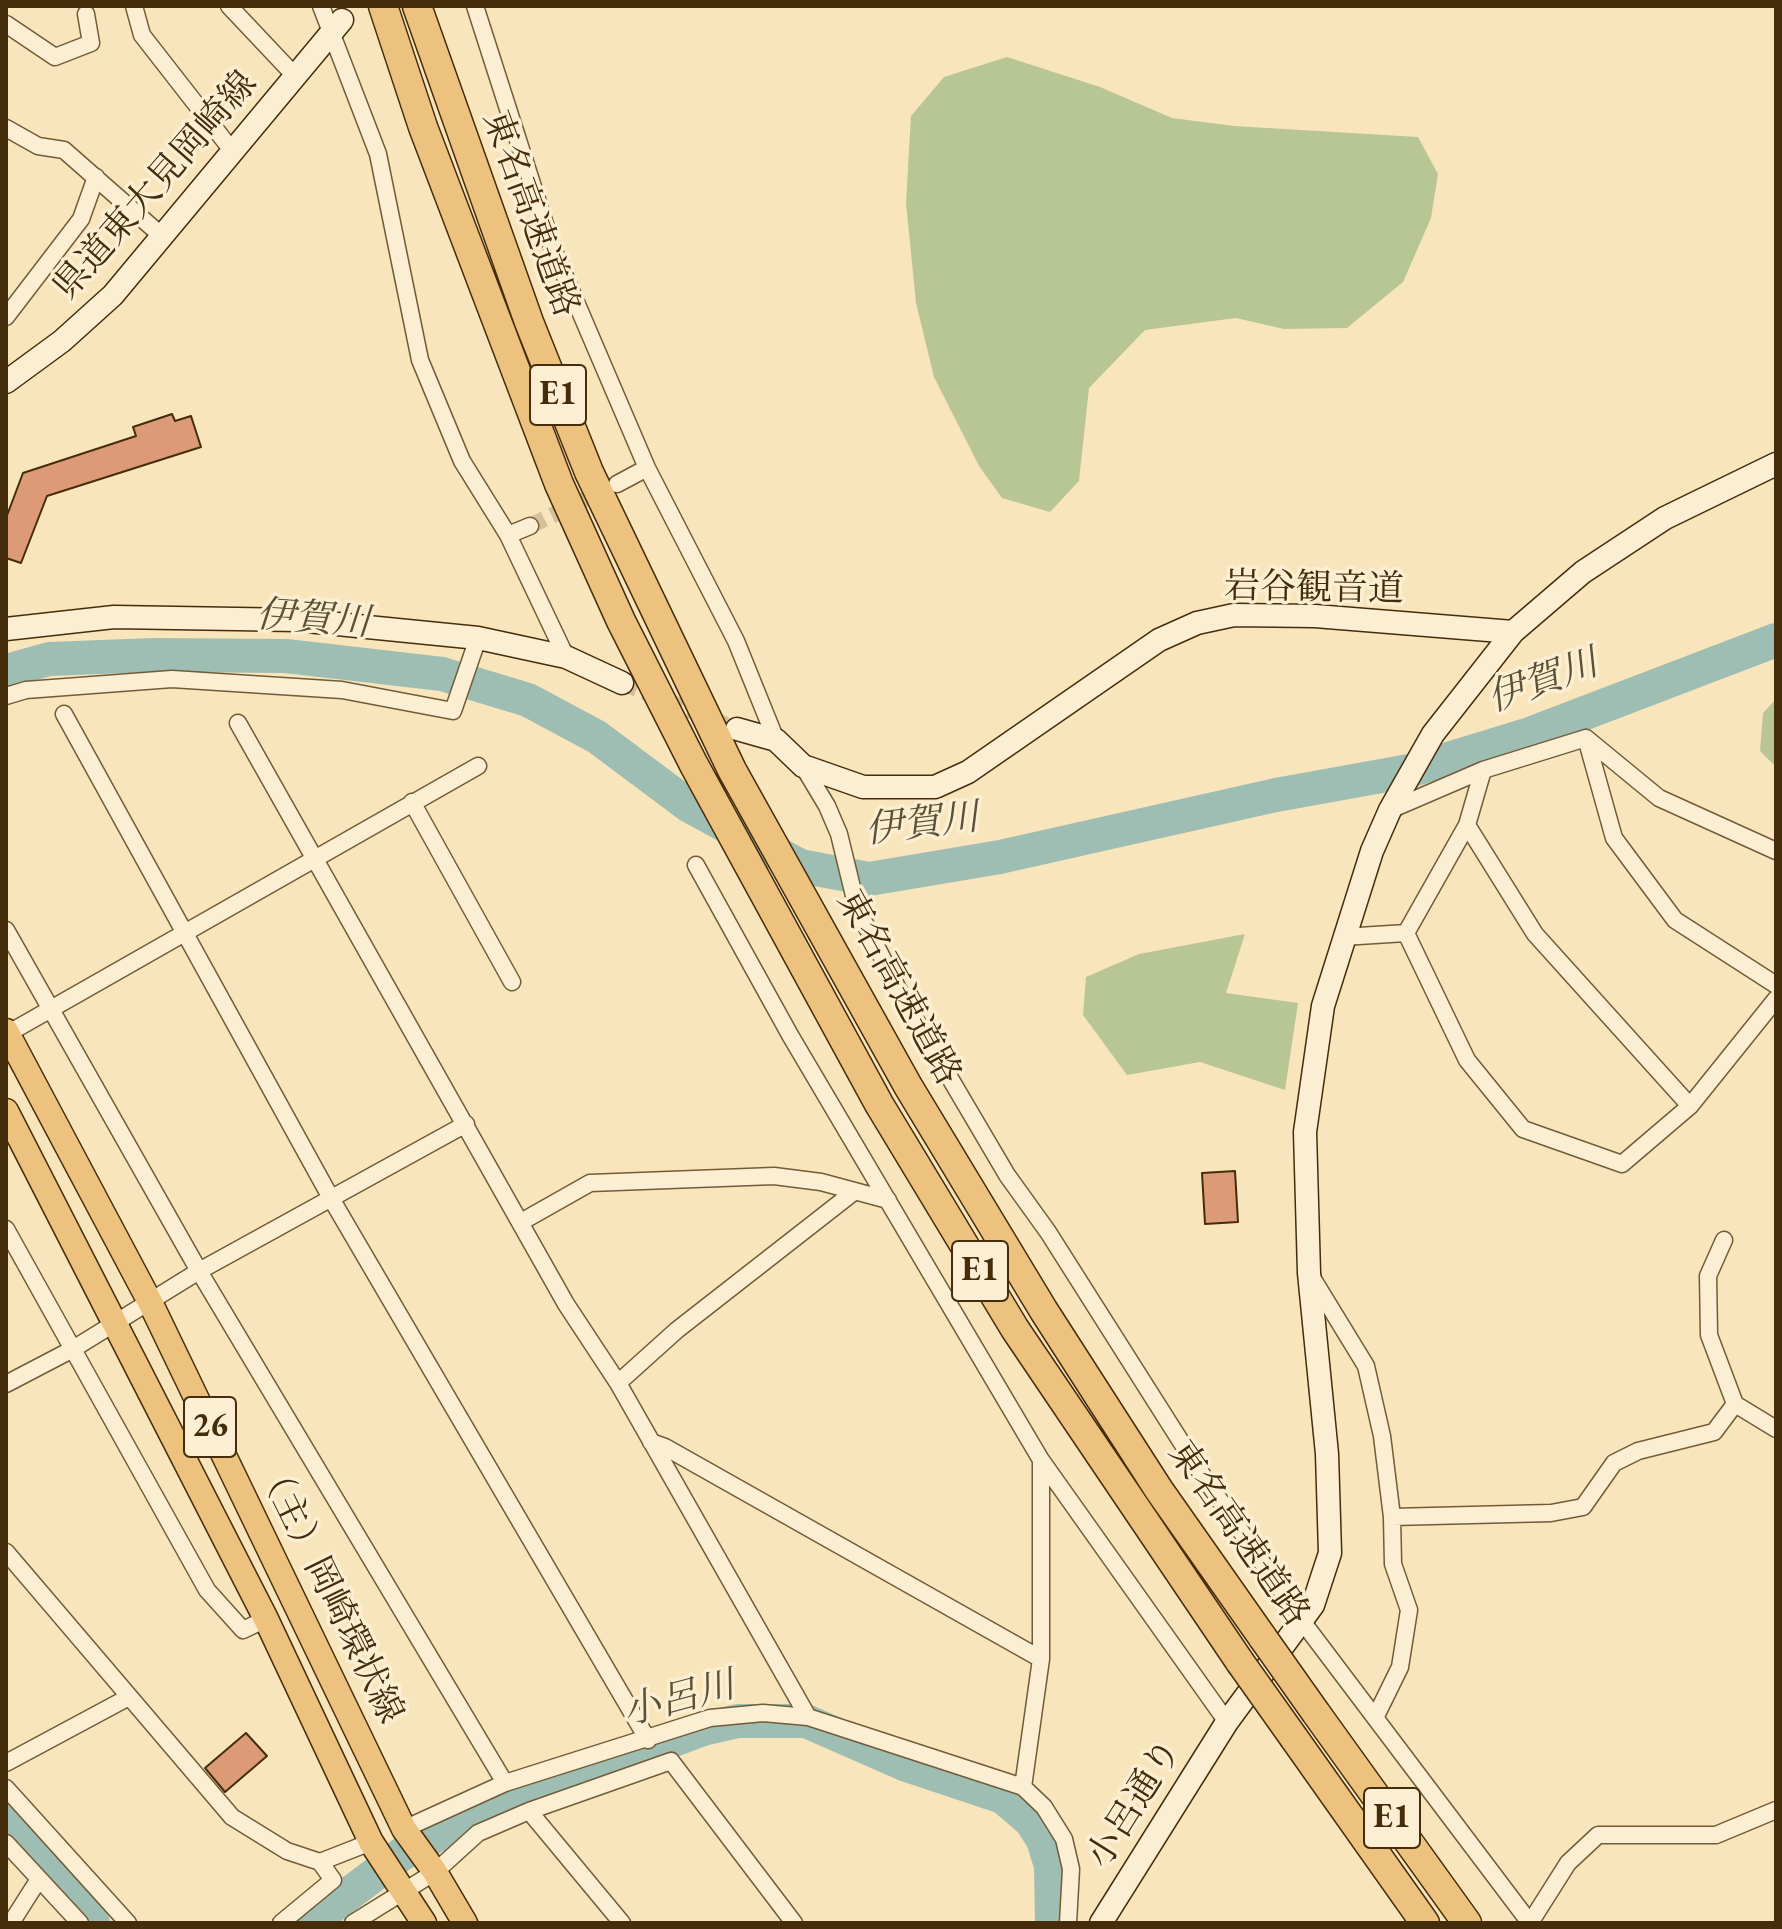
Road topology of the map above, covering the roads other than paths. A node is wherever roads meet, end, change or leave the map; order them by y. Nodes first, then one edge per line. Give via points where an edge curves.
1 (134, 6) edge
2 (229, 6) edge
3 (321, 6) edge
4 (383, 6) edge
5 (417, 6) edge
6 (475, 6) edge
7 (86, 14) dead end
8 (6, 24) edge
9 (337, 26) junction
10 (296, 77) junction
11 (8, 132) edge
12 (234, 153) junction
13 (96, 177) junction
14 (163, 237) junction
15 (6, 317) edge
16 (6, 382) edge
17 (1776, 464) edge
18 (647, 468) junction
19 (617, 484) tunnel mouth
20 (530, 526) tunnel mouth
21 (508, 535) junction
22 (6, 629) edge
23 (1513, 632) junction
24 (478, 638) junction
25 (566, 657) junction
26 (622, 683) tunnel mouth
27 (6, 696) edge
28 (64, 714) dead end
29 (238, 723) dead end
30 (737, 729) tunnel mouth
31 (1586, 738) junction
32 (776, 740) junction
33 (478, 766) dead end
34 (803, 766) junction
35 (1483, 770) junction
36 (412, 802) junction
37 (1394, 804) junction
38 (1467, 825) junction
39 (1776, 851) edge
40 (315, 858) junction
41 (696, 865) dead end
42 (6, 930) edge
43 (184, 932) junction
44 (1406, 933) junction
45 (1343, 937) junction
46 (512, 982) dead end
47 (1776, 985) edge
48 (1776, 999) edge
49 (49, 1007) junction
50 (7, 1033) edge
51 (1690, 1106) junction
52 (6, 1111) edge
53 (466, 1124) junction
54 (855, 1191) junction
55 (332, 1200) junction
56 (888, 1200) junction
57 (521, 1222) junction
58 (6, 1229) edge
59 (1724, 1240) dead end
60 (199, 1271) junction
61 (1309, 1273) junction
62 (150, 1302) junction
63 (117, 1322) junction
64 (73, 1349) junction
65 (618, 1383) junction
66 (6, 1384) edge
67 (1735, 1404) junction
68 (1776, 1429) edge
69 (651, 1442) junction
70 (1041, 1460) junction
71 (1392, 1517) junction
72 (6, 1552) edge
73 (266, 1619) junction
74 (1302, 1621) junction
75 (1041, 1659) junction
76 (129, 1697) junction
77 (1376, 1716) junction
78 (808, 1717) junction
79 (1227, 1722) junction
80 (648, 1740) junction
81 (6, 1763) edge
82 (505, 1783) junction
83 (1023, 1787) junction
84 (6, 1788) edge
85 (1776, 1810) edge
86 (529, 1811) junction
87 (404, 1829) junction
88 (371, 1842) junction
89 (6, 1843) edge
90 (320, 1862) junction
91 (435, 1872) junction
92 (39, 1879) junction
93 (406, 1891) junction
94 (11, 1923) edge
95 (80, 1923) edge
96 (128, 1923) edge
97 (281, 1923) edge
98 (353, 1923) edge
99 (424, 1923) edge
100 (465, 1923) edge
101 (622, 1923) edge
102 (794, 1923) edge
103 (1068, 1923) edge
104 (1101, 1923) edge
105 (1425, 1923) edge
106 (1467, 1923) edge
107 (1530, 1923) edge

1 - 12 street via 142,35
2 - 10 street
3 - 9 street
4 - 105 highway, 東名高速道路 / E1, bridge via 423,127 559,484 694,765 879,1104 1015,1329
5 - 106 highway, 東名高速道路 / E1, bridge via 589,472 732,770 908,1086 1044,1311 1159,1490
6 - 18 street via 552,246
7 - 8 street via 91,43 55,57
9 - 10 street, 県道東大見岡崎線
9 - 21 street via 378,154 420,360 462,461
10 - 12 street, 県道東大見岡崎線
11 - 13 street via 38,146 64,150
12 - 14 street, 県道東大見岡崎線
13 - 14 street
13 - 15 street via 81,219
14 - 16 street, 県道東大見岡崎線 via 113,295
17 - 23 street via 1665,518 1583,572
18 - 19 street
18 - 32 street via 736,641
20 - 21 street
21 - 25 street
22 - 24 street via 114,617 207,617
23 - 34 street, 岩谷観音道 via 1234,615 1178,629 968,772 935,787 863,787
23 - 37 street, 小呂通り via 1433,734
24 - 25 street
24 - 27 street via 453,711 342,690 172,679
25 - 26 street
28 - 43 street
29 - 40 street
30 - 32 street
31 - 35 street
31 - 39 street via 1659,798
31 - 47 street via 1614,838 1675,920
32 - 34 street
33 - 36 street
34 - 74 street via 839,834 857,908 901,995 1007,1175
35 - 37 street
35 - 38 street
36 - 40 street
36 - 46 street
37 - 45 street, 小呂通り
38 - 44 street
38 - 51 street via 1535,934
40 - 43 street
40 - 53 street
41 - 56 street
42 - 49 street
43 - 49 street
43 - 55 street
44 - 45 street
44 - 51 street via 1467,1060 1523,1129 1622,1164
45 - 61 street, 小呂通り via 1323,1006 1305,1132
48 - 51 street
49 - 50 street
49 - 60 street
50 - 62 main road, （主）岡崎環状線 / 26
52 - 63 main road, （主）岡崎環状線 / 26
53 - 55 street
53 - 57 street
54 - 56 street
54 - 57 street via 774,1176 590,1183
54 - 65 street via 677,1330
55 - 60 street
55 - 80 street
56 - 70 street
57 - 65 street
58 - 64 street
59 - 67 street via 1708,1276 1709,1335
60 - 62 street
60 - 82 street
61 - 71 street via 1366,1366
61 - 74 street, 小呂通り via 1327,1454 1330,1553 1313,1605
62 - 63 street
62 - 87 main road, （主）岡崎環状線 / 26
63 - 64 street
63 - 73 main road, （主）岡崎環状線 / 26
64 - 66 street
64 - 73 street via 207,1590 243,1630
65 - 69 street
67 - 68 street
67 - 71 street via 1714,1432 1638,1451 1614,1463 1583,1507 1551,1513
69 - 75 street
69 - 78 street
70 - 75 street
70 - 79 street
71 - 77 street via 1393,1564 1409,1610 1400,1667
72 - 76 street
73 - 88 main road, （主）岡崎環状線 / 26
74 - 77 street
74 - 79 street, 小呂通り
75 - 83 street
76 - 81 street
76 - 90 street via 232,1817 287,1851
77 - 107 street
78 - 80 street via 763,1713 710,1718
78 - 83 street
79 - 104 street, 小呂通り
80 - 82 street
82 - 87 street
83 - 103 street via 1044,1807 1064,1839 1071,1869
84 - 96 street
85 - 107 street via 1716,1835 1598,1835 1568,1863
86 - 91 street via 478,1833
86 - 101 street
86 - 102 street via 671,1761
87 - 91 main road, （主）岡崎環状線 / 26
88 - 90 street
88 - 93 main road, （主）岡崎環状線 / 26
89 - 92 street
90 - 97 street via 333,1880
91 - 93 street
91 - 100 main road, （主）岡崎環状線 / 26
92 - 94 street
92 - 95 street
93 - 98 street
93 - 99 main road, （主）岡崎環状線 / 26

